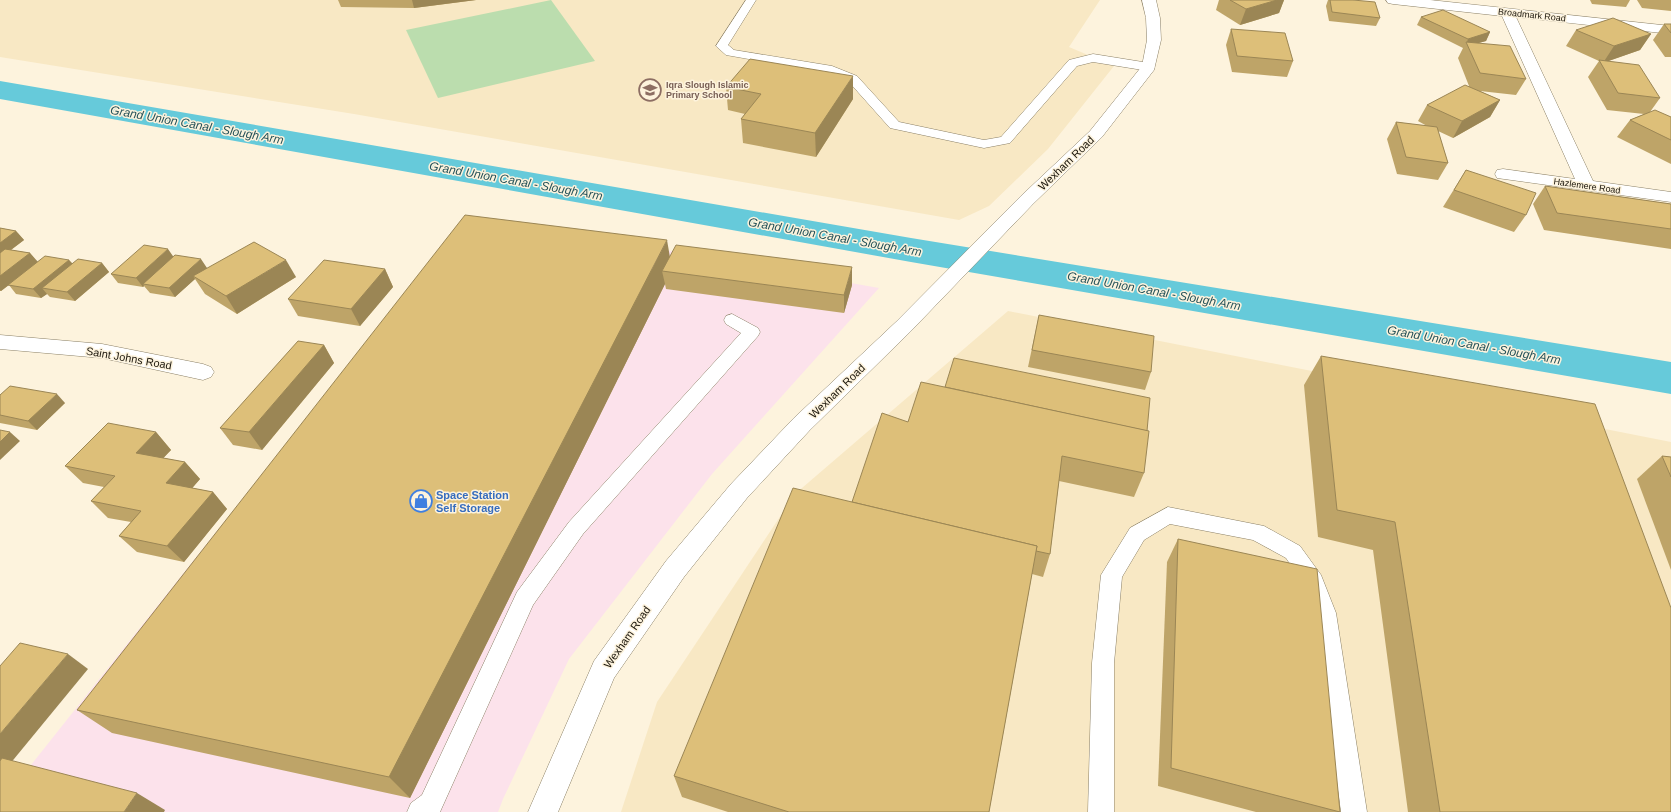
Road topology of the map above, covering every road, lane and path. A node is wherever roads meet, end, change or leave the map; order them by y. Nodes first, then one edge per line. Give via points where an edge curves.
1 (751, 0) edge
2 (1149, 0) edge
3 (1393, 0) edge
4 (1455, 3) edge
5 (1506, 12) junction
6 (1671, 30) edge
7 (1149, 67) junction
8 (1503, 174) dead end
9 (1587, 186) junction
10 (1671, 197) edge
11 (732, 320) dead end
12 (2, 345) edge
13 (203, 372) dead end
14 (420, 812) edge
15 (543, 812) edge
16 (1101, 812) edge
17 (1354, 812) edge

1 - 7 lane via 722,46 730,53 832,70 853,79 895,125 984,144 1005,140 1073,63 1092,58
2 - 7 street, Wexham Road via 1154,40
3 - 4 street, Broadmark Road
4 - 5 street, Broadmark Road
5 - 6 street, Broadmark Road
5 - 9 street
7 - 15 street, Wexham Road via 1096,134 797,430 739,491 675,569 604,670
8 - 9 street, Hazlemere Road
9 - 10 street, Hazlemere Road
11 - 14 lane via 752,332 576,528 525,599 430,804
12 - 13 street, Saint Johns Road via 102,351
16 - 17 lane via 1102,663 1112,575 1137,534 1168,515 1257,532 1293,552 1314,582 1324,613

